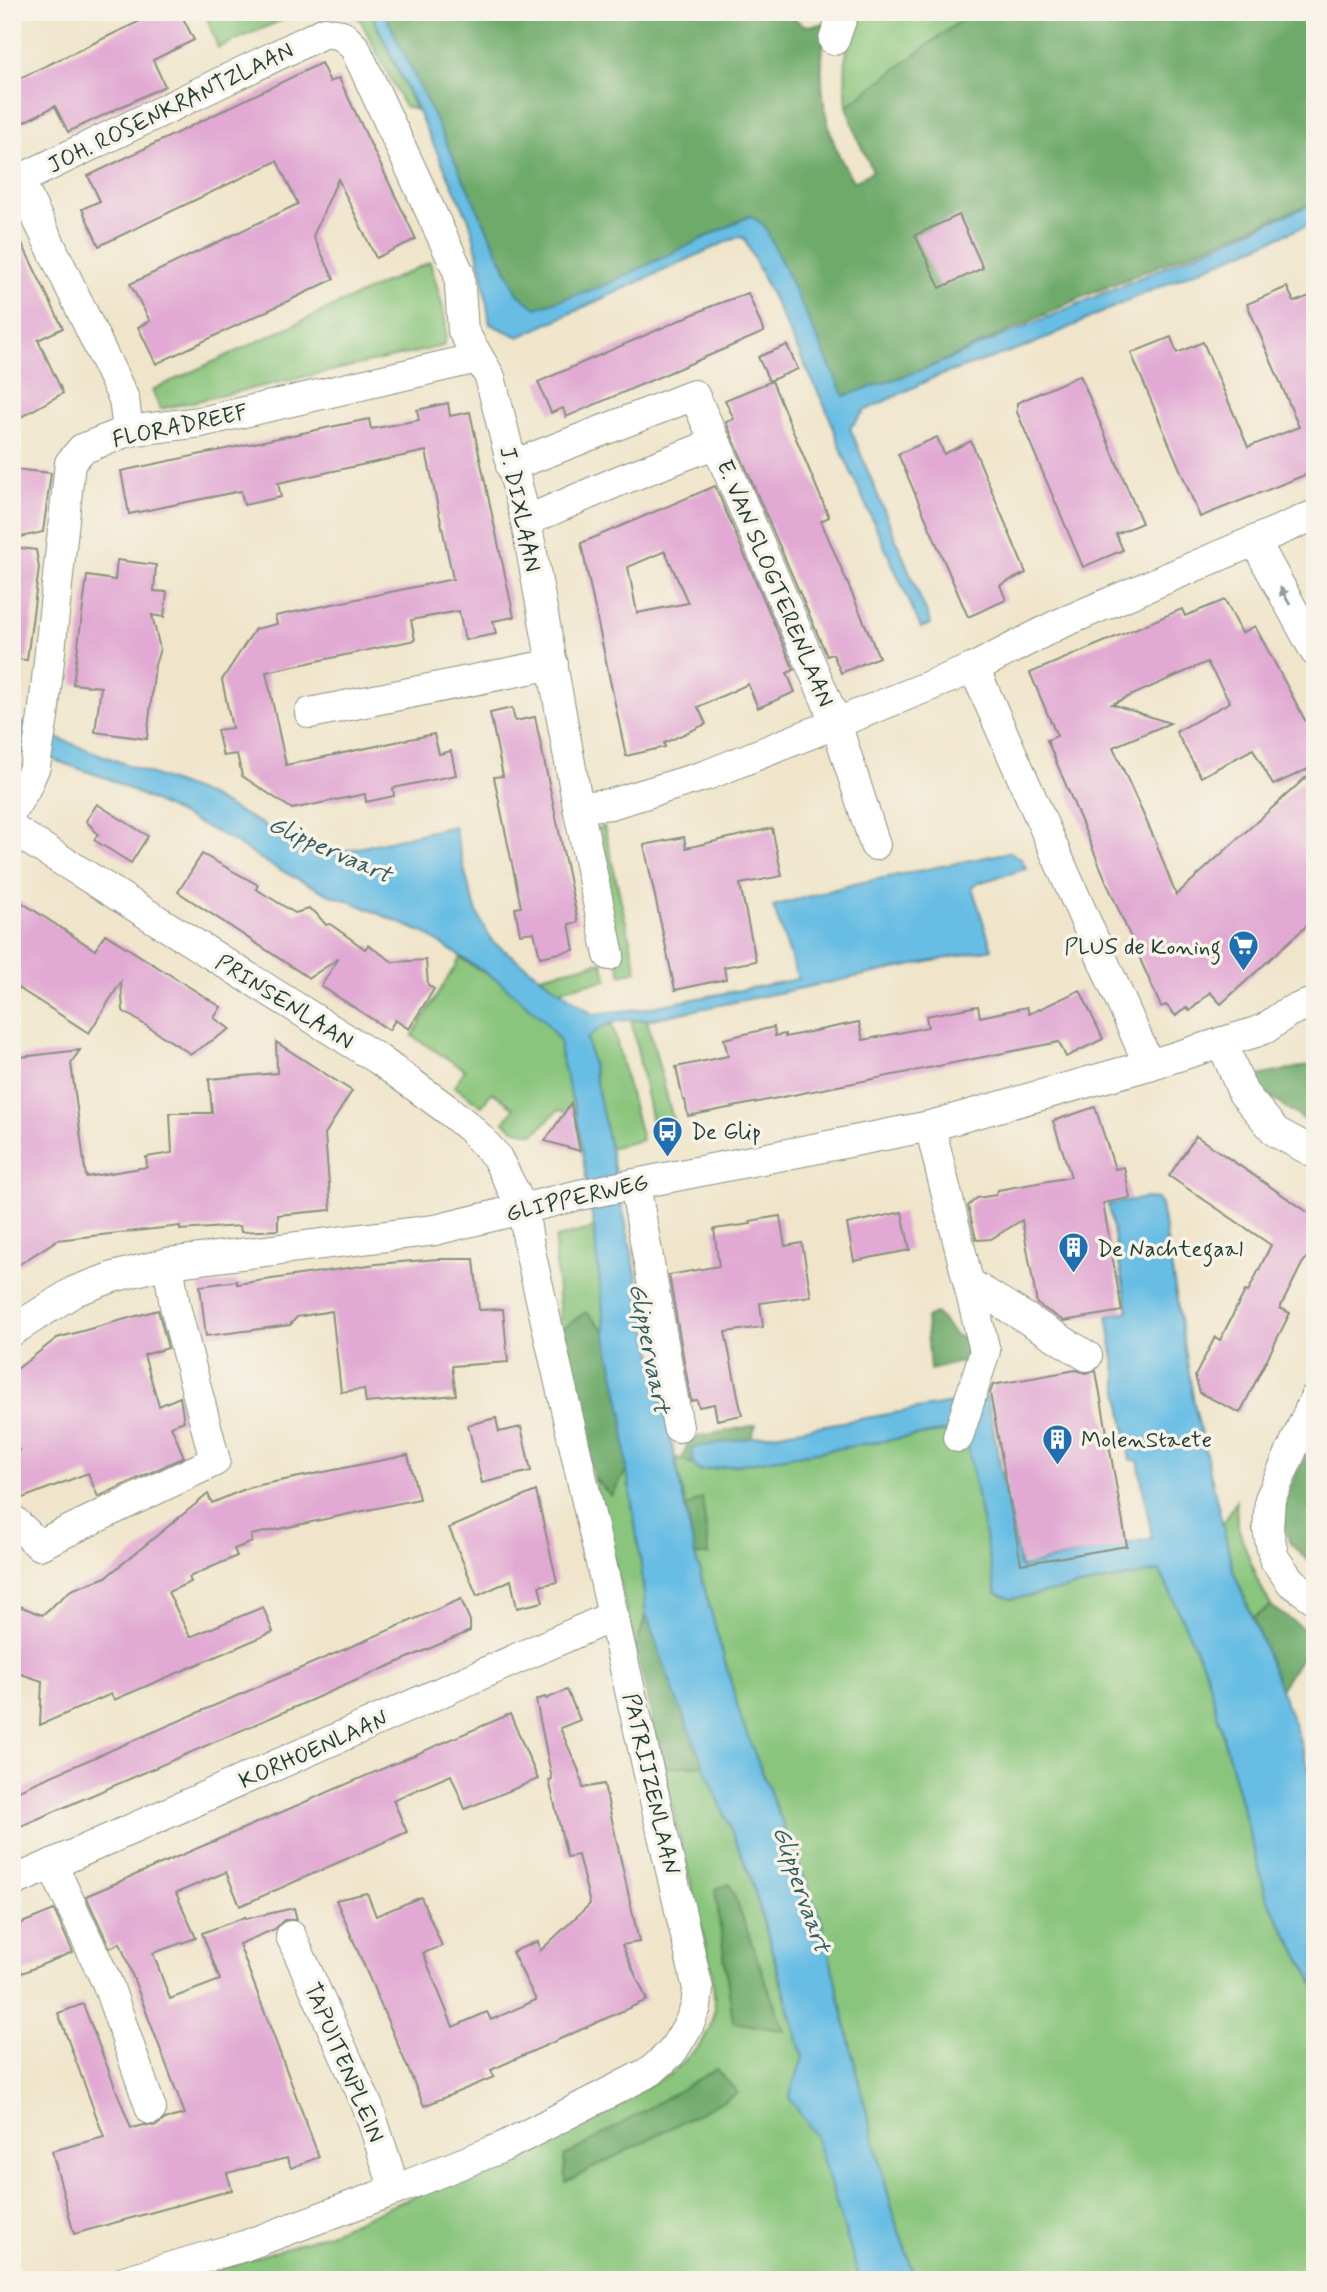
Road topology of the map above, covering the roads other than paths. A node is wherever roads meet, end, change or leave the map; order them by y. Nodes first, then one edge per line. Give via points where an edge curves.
1 (844, 12) edge
2 (834, 40) dead end
3 (16, 180) edge
4 (478, 358) junction
5 (128, 431) junction
6 (716, 443) junction
7 (511, 467) junction
8 (1315, 515) edge
9 (526, 521) junction
10 (1255, 541) junction
11 (1315, 651) edge
12 (553, 664) junction
13 (974, 668) junction
14 (310, 713) dead end
15 (836, 723) junction
16 (578, 807) junction
17 (12, 810) edge
18 (12, 829) edge
19 (874, 845) dead end
20 (610, 955) dead end
21 (1315, 1002) edge
22 (1315, 1024) edge
23 (1266, 1028) junction
24 (1222, 1042) junction
25 (1149, 1065) junction
26 (930, 1126) junction
27 (1315, 1153) edge
28 (635, 1184) junction
29 (523, 1209) junction
30 (168, 1263) junction
31 (969, 1283) junction
32 (12, 1331) edge
33 (1087, 1356) dead end
34 (1315, 1398) edge
35 (678, 1427) dead end
36 (958, 1437) dead end
37 (12, 1519) edge
38 (1315, 1599) edge
39 (613, 1616) junction
40 (52, 1864) junction
41 (12, 1882) edge
42 (291, 1936) dead end
43 (151, 2109) dead end
44 (395, 2190) junction
45 (127, 2280) edge

1 - 2 street
3 - 4 street, JOH. ROSENKRANTZLAAN via 325,32 342,35 355,48 459,273 463,331
3 - 5 street, JOH. ROSENKRANTZLAAN via 124,399
4 - 5 street, FLORADREEF via 201,422
4 - 7 street, J. DIXLAAN via 491,377
5 - 17 street, FLORADREEF via 82,449 70,463 50,671 35,766
6 - 7 street, E. VAN SLOGTERENLAAN via 694,395
6 - 9 street, E. VAN SLOGTERENLAAN
6 - 15 street, E. VAN SLOGTERENLAAN
7 - 9 street, J. DIXLAAN
8 - 10 street, E. VAN SLOGTERENLAAN
9 - 12 street, J. DIXLAAN
11 -> 10 street
10 - 13 street, E. VAN SLOGTERENLAAN via 1057,625
12 - 14 street
12 - 16 street, J. DIXLAAN
13 - 15 street, E. VAN SLOGTERENLAAN
13 - 25 street
15 - 16 street, E. VAN SLOGTERENLAAN via 706,775 611,804
15 - 19 street, E. VAN SLOGTERENLAAN
16 - 20 street, J. DIXLAAN
18 - 29 street, PRINSENLAAN via 427,1094 496,1156
21 - 23 street via 1288,1012
22 - 23 street via 1294,1030
23 - 24 street, GLIPPERWEG
24 - 25 street, GLIPPERWEG
24 - 27 street via 1243,1093 1276,1132
25 - 26 street, GLIPPERWEG
26 - 28 street, GLIPPERWEG
26 - 31 street
28 - 29 street, GLIPPERWEG
28 - 35 street
29 - 30 street, GLIPPERWEG via 435,1230
29 - 39 street, PATRIJZENLAAN
30 - 32 street, GLIPPERWEG via 75,1291
30 - 37 street via 215,1461 39,1545
31 - 33 street
31 - 36 street via 985,1351
34 - 38 street via 1270,1499 1268,1530 1274,1558 1291,1581
39 - 40 street, KORHOENLAAN
39 - 44 street, PATRIJZENLAAN via 698,1989 696,2007 672,2052 651,2070 503,2147
40 - 41 street, KORHOENLAAN
40 - 43 street via 108,1984
42 - 44 street, TAPUITENPLEIN via 368,2107
44 - 45 street, PATRIJZENLAAN via 243,2246

